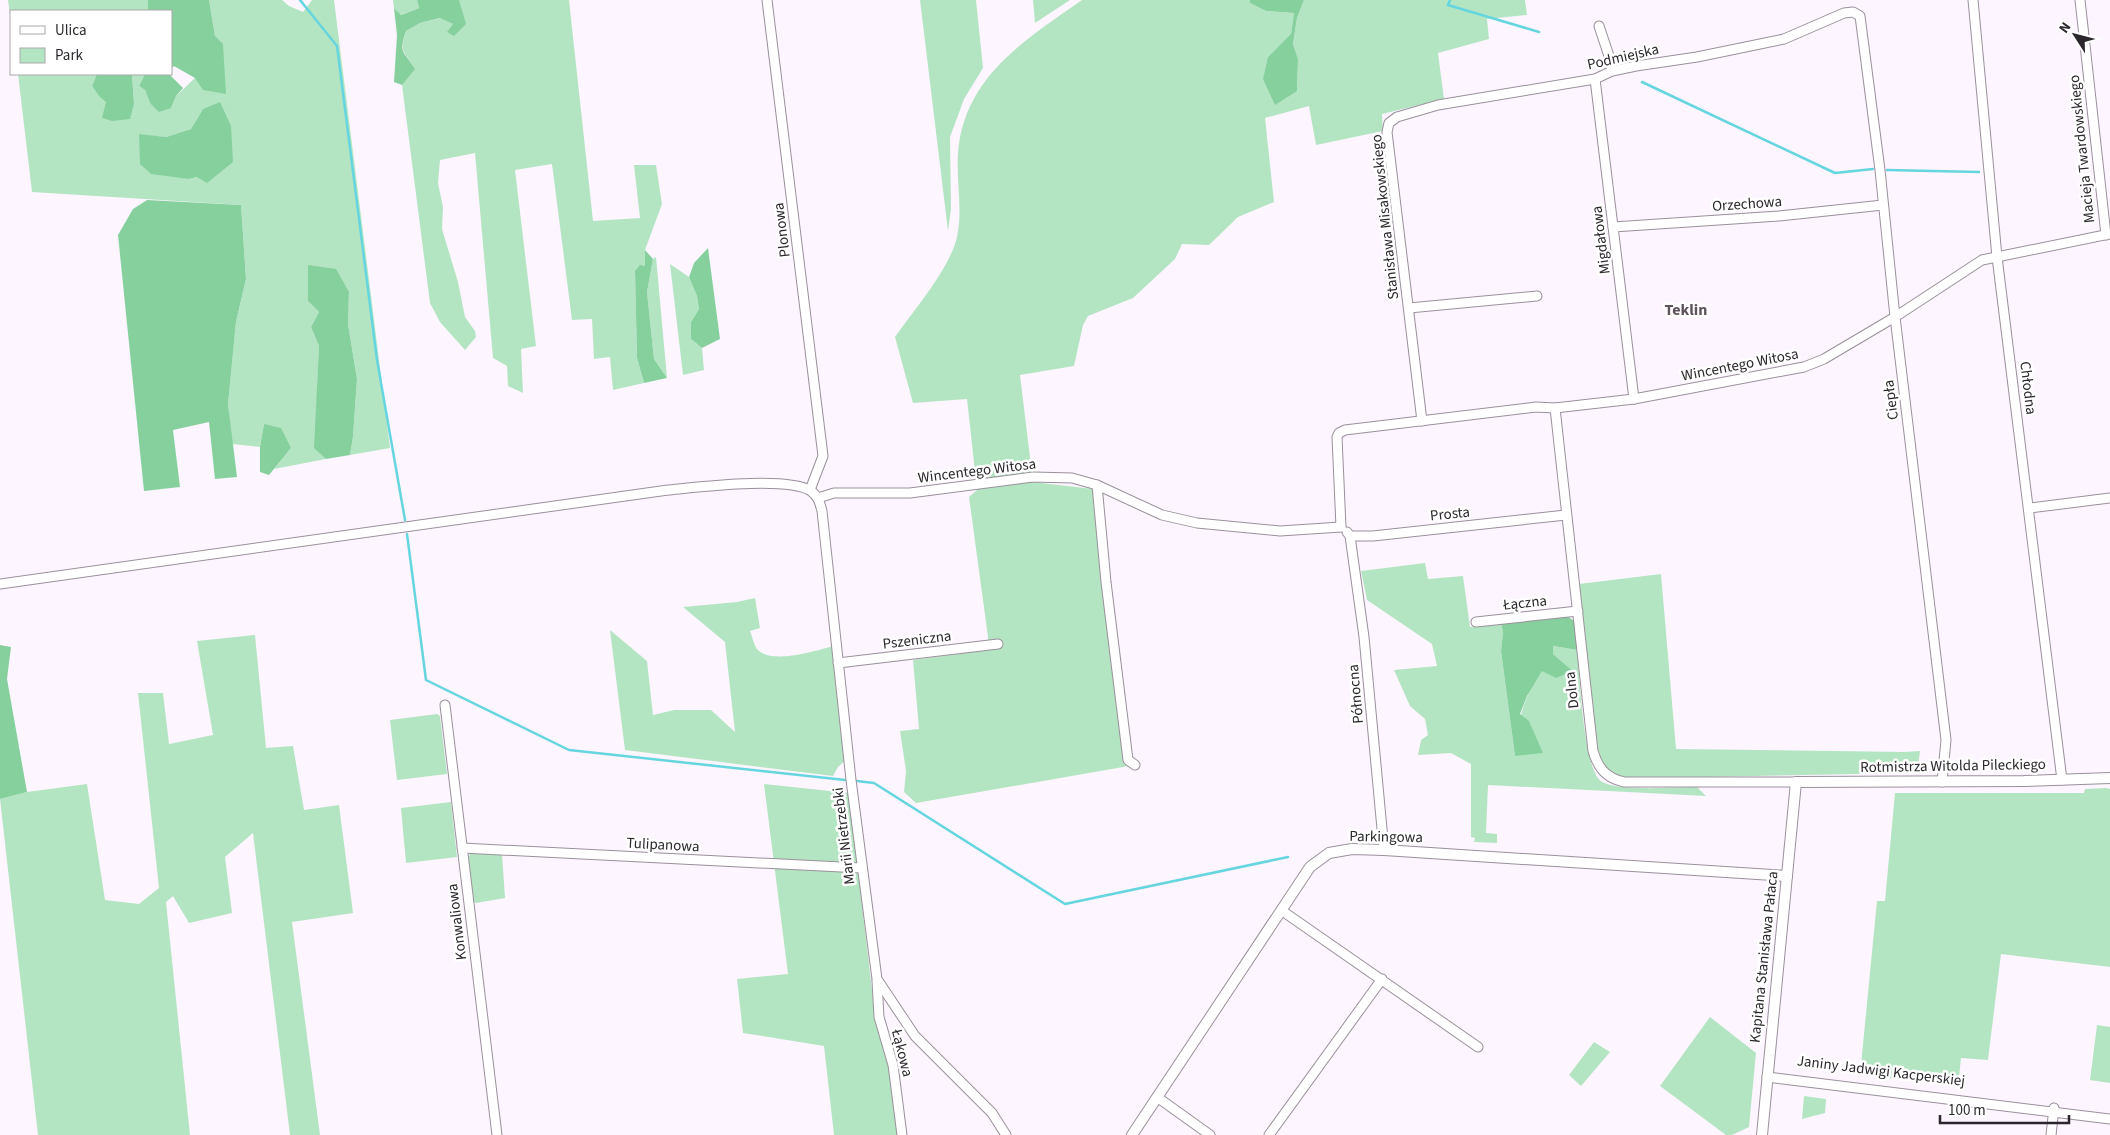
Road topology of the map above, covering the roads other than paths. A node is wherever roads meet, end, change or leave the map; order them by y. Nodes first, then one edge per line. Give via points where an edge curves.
1 (767, 0) edge
2 (1973, 0) edge
3 (2080, 0) edge
4 (1860, 16) joint
5 (1599, 26) dead end
6 (1612, 71) junction
7 (1595, 79) junction
8 (1390, 123) joint
9 (1883, 206) junction
10 (1614, 227) junction
11 (2108, 235) edge
12 (1997, 257) junction
13 (1537, 296) dead end
14 (1410, 308) junction
15 (1895, 316) junction
16 (1634, 399) junction
17 (1556, 408) junction
18 (1422, 421) junction
19 (1097, 485) junction
20 (810, 490) junction
21 (818, 498) junction
22 (2110, 498) edge
23 (2030, 508) junction
24 (1566, 515) junction
25 (1341, 527) junction
26 (1350, 536) junction
27 (0, 584) edge
28 (1578, 612) junction
29 (1476, 622) dead end
30 (998, 644) dead end
31 (838, 663) junction
32 (445, 705) dead end
33 (1136, 765) dead end
34 (2110, 778) edge
35 (2062, 780) junction
36 (1796, 782) junction
37 (1942, 782) junction
38 (462, 848) junction
39 (1384, 850) junction
40 (862, 868) junction
41 (1787, 876) junction
42 (1282, 910) junction
43 (877, 979) junction
44 (1382, 979) junction
45 (1478, 1047) dead end
46 (1768, 1074) junction
47 (1157, 1097) junction
48 (2054, 1109) junction
49 (2110, 1113) edge
50 (2110, 1118) edge
51 (498, 1135) edge
52 (902, 1135) edge
53 (1006, 1135) edge
54 (1132, 1135) edge
55 (1210, 1135) edge
56 (1269, 1135) edge
57 (1762, 1135) edge
58 (2051, 1135) edge

1 - 20 street, Plonowa via 823,456
2 - 12 street, Chłodna
3 - 11 street, Macieja Twardowskiego
4 - 6 street, Podmiejska via 1853,12 1844,13 1784,40
4 - 9 street, Ciepła
5 - 6 street
6 - 7 street, Podmiejska
7 - 8 street, Podmiejska via 1438,105 1397,117
7 - 10 street, Migdałowa
8 - 14 street, Stanisława Misakowskiego via 1387,132
9 - 10 street, Orzechowa
9 - 15 street, Ciepła
10 - 16 street, Migdałowa
11 - 12 street, Wincentego Witosa
12 - 15 street, Wincentego Witosa via 1982,260
12 - 23 street, Chłodna
13 - 14 street, Stanisława Misakowskiego
14 - 18 street, Stanisława Misakowskiego
15 - 16 street, Wincentego Witosa via 1824,359 1804,367
15 - 37 street, Ciepła via 1946,740
16 - 17 street, Wincentego Witosa
17 - 18 street, Wincentego Witosa via 1536,407
17 - 24 street, Dolna
18 - 25 street, Wincentego Witosa via 1342,432 1337,456
19 - 21 street, Wincentego Witosa via 1072,478 1033,476 910,493 834,494
19 - 25 street, Wincentego Witosa via 1162,515 1197,523 1280,531
19 - 33 street via 1128,760
20 - 21 street
20 - 27 street via 774,483 668,490
21 - 31 street, Marii Nietrzebki
22 - 23 street
23 - 35 street, Chłodna
24 - 26 street, Prosta
24 - 28 street, Dolna
25 - 26 street
26 - 39 street, Północna via 1364,637
28 - 29 street, Łączna
28 - 36 street, Dolna via 1593,751 1598,766 1608,776 1632,782
30 - 31 street, Pszeniczna
31 - 40 street, Marii Nietrzebki
32 - 38 street, Konwaliowa
34 - 35 street, Rotmistrza Witolda Pileckiego
35 - 37 street, Rotmistrza Witolda Pileckiego
36 - 37 street, Rotmistrza Witolda Pileckiego
36 - 41 street, Kapitana Stanisława Pałaca
38 - 40 street, Tulipanowa
38 - 51 street, Konwaliowa
39 - 41 street, Parkingowa
39 - 42 street, Parkingowa via 1352,849 1329,854 1310,867
40 - 43 street, Marii Nietrzebki
41 - 46 street, Kapitana Stanisława Pałaca
42 - 44 street
42 - 47 street, Parkingowa
43 - 52 street, Łąkowa via 879,1018 893,1064
43 - 53 street, Marii Nietrzebki via 915,1036 992,1113
44 - 45 street
44 - 56 street
46 - 48 street, Janiny Jadwigi Kacperskiej
46 - 57 street, Kapitana Stanisława Pałaca
47 - 54 street, Parkingowa
47 - 55 street
48 - 49 street, Janiny Jadwigi Kacperskiej
48 - 50 street, Janiny Jadwigi Kacperskiej
48 - 58 street

